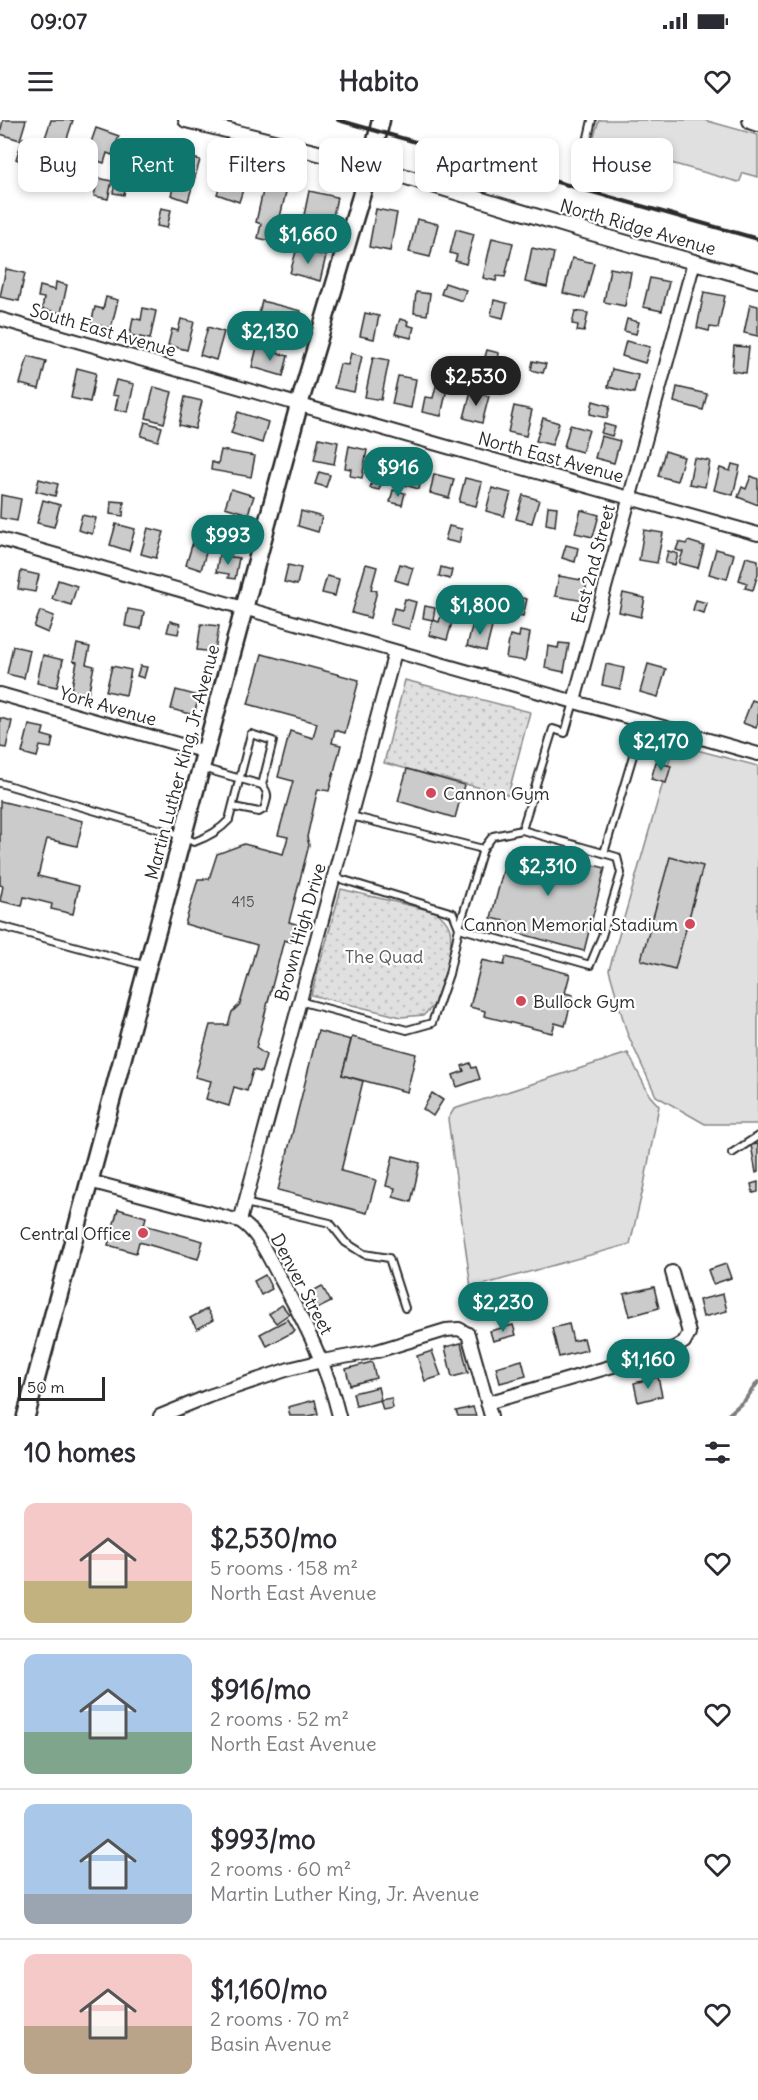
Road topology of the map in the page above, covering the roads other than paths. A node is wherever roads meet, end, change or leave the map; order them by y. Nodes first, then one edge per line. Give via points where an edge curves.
1 (186, 120) edge
2 (381, 120) edge
3 (592, 120) edge
4 (752, 120) edge
5 (758, 122) edge
6 (377, 138) edge
7 (588, 138) edge
8 (319, 153) edge
9 (403, 176) edge
10 (362, 192) edge
11 (694, 262) junction
12 (758, 280) edge
13 (0, 319) edge
14 (299, 405) junction
15 (629, 497) junction
16 (758, 534) edge
17 (0, 539) edge
18 (244, 609) junction
19 (395, 652) junction
20 (0, 694) edge
21 (574, 701) junction
22 (644, 722) junction
23 (758, 754) edge
24 (203, 760) junction
25 (240, 779) junction
26 (0, 783) edge
27 (262, 785) junction
28 (233, 807) junction
29 (351, 816) junction
30 (522, 830) junction
31 (182, 836) junction
32 (483, 849) junction
33 (604, 853) junction
34 (334, 877) junction
35 (0, 926) edge
36 (459, 928) junction
37 (147, 967) junction
38 (299, 1001) junction
39 (758, 1136) edge
40 (732, 1153) dead end
41 (89, 1181) junction
42 (244, 1203) junction
43 (240, 1221) junction
44 (672, 1272) dead end
45 (405, 1308) dead end
46 (322, 1361) junction
47 (487, 1403) junction
48 (26, 1416) edge
49 (160, 1416) edge
50 (339, 1416) edge
51 (491, 1416) edge

1 - 8 street, North Ridge Avenue
2 - 6 main road, Martin Luther King, Jr. Avenue
3 - 7 lane
4 - 5 main road
9 - 11 street, North Ridge Avenue
10 - 14 main road, Martin Luther King, Jr. Avenue
11 - 12 street, North Ridge Avenue
11 - 15 street, East 2nd Street
13 - 14 street, South East Avenue
14 - 15 street, North East Avenue
14 - 18 main road, Martin Luther King, Jr. Avenue
15 - 16 street, North East Avenue
15 - 21 street, East 2nd Street
17 - 18 street
18 - 19 street
18 - 24 main road, Martin Luther King, Jr. Avenue
19 - 21 street
19 - 29 street, Brown High Drive
20 - 24 street, York Avenue
21 - 22 street
21 - 30 lane via 565,733 553,729
22 - 23 street
22 - 33 lane
24 - 25 lane
24 - 31 main road, Martin Luther King, Jr. Avenue
25 - 27 lane
25 - 27 lane via 251,734 273,741
25 - 28 lane
26 - 31 lane
27 - 28 lane via 268,796 264,809 253,812
28 - 31 lane via 229,820 207,838 194,842
29 - 32 lane
29 - 34 street, Brown High Drive
30 - 32 lane via 493,836
30 - 33 lane
31 - 37 main road, Martin Luther King, Jr. Avenue
32 - 36 lane
33 - 36 lane via 617,857 621,873 590,965
34 - 36 lane via 453,913
34 - 38 street, Brown High Drive
35 - 37 lane
36 - 38 lane via 449,975 432,1023 407,1030
37 - 41 main road, Martin Luther King, Jr. Avenue
38 - 42 street, Brown High Drive
39 - 40 lane
41 - 43 street
41 - 48 main road, Martin Luther King, Jr. Avenue
42 - 43 street, Brown High Drive
42 - 45 lane via 330,1223 345,1242 364,1254 389,1258
43 - 46 street, Denver Street via 262,1245
44 - 47 street via 689,1333 684,1342
46 - 47 street via 459,1329 468,1334
46 - 49 street via 289,1369
46 - 50 street, Denver Street
47 - 51 street

